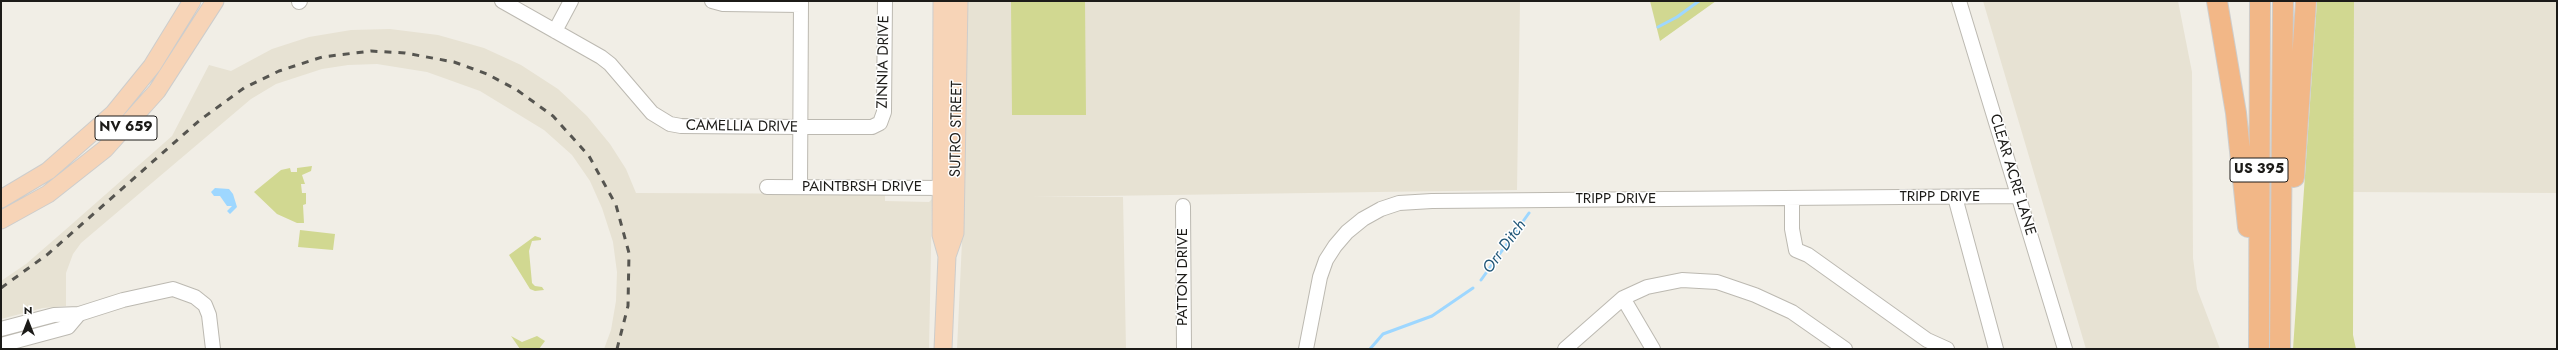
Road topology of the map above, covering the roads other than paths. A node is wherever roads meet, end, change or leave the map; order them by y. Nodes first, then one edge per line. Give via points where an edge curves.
1 (192, 1) edge
2 (215, 1) edge
3 (502, 1) edge
4 (571, 1) edge
5 (712, 1) edge
6 (885, 1) edge
7 (942, 1) edge
8 (959, 1) edge
9 (1959, 1) edge
10 (2217, 1) edge
11 (2260, 1) edge
12 (2283, 1) edge
13 (2306, 1) edge
14 (801, 3) edge
15 (555, 31) junction
16 (880, 123) joint
17 (800, 127) junction
18 (767, 187) dead end
19 (800, 187) junction
20 (949, 188) junction
21 (2019, 196) junction
22 (1956, 197) junction
23 (1792, 198) junction
24 (1, 199) edge
25 (1183, 206) dead end
26 (1, 220) edge
27 (1623, 298) junction
28 (2281, 306) junction
29 (79, 314) junction
30 (1, 329) edge
31 (2260, 344) edge
32 (1, 345) edge
33 (213, 349) edge
34 (944, 349) edge
35 (1184, 349) edge
36 (1306, 349) edge
37 (1565, 349) edge
38 (1653, 349) edge
39 (1845, 349) edge
40 (1947, 349) edge
41 (1996, 349) edge
42 (2065, 349) edge
43 (2280, 349) edge

1 - 24 main road, NV 659 via 152,66 113,114 48,171
2 - 26 main road, NV 659 via 157,91 105,149 48,194
3 - 15 street, CAMELLIA DRIVE
4 - 15 street
5 - 14 street via 723,4
6 - 16 street, ZINNIA DRIVE via 884,112
7 - 20 main road, SUTRO STREET
8 - 20 main road, SUTRO STREET
9 - 21 street, CLEAR ACRE LANE
10 - 31 highway via 2236,113
11 - 31 highway, US 395
12 - 28 highway, US 395
13 - 28 highway via 2292,204
14 - 17 street
15 - 17 street, CAMELLIA DRIVE via 610,64 652,113 670,124
16 - 17 street, CAMELLIA DRIVE via 872,127
17 - 19 street
18 - 19 street, PAINTBRSH DRIVE
19 - 20 street, PAINTBRSH DRIVE
20 - 34 main road, SUTRO STREET via 955,233 947,256
21 - 22 street, TRIPP DRIVE
21 - 42 street, CLEAR ACRE LANE
22 - 23 street, TRIPP DRIVE
22 - 41 street
23 - 36 street, TRIPP DRIVE via 1399,203 1363,219 1347,232 1326,260 1320,277
23 - 40 street via 1792,228 1796,250 1808,255 1927,340
25 - 35 street, PATTON DRIVE
27 - 37 street
27 - 38 street
27 - 39 street via 1647,287 1672,281 1717,282 1755,295 1792,312
28 - 43 highway, US 395
29 - 30 street via 54,315
29 - 32 street via 68,327
29 - 33 street via 173,289 184,292 205,305

